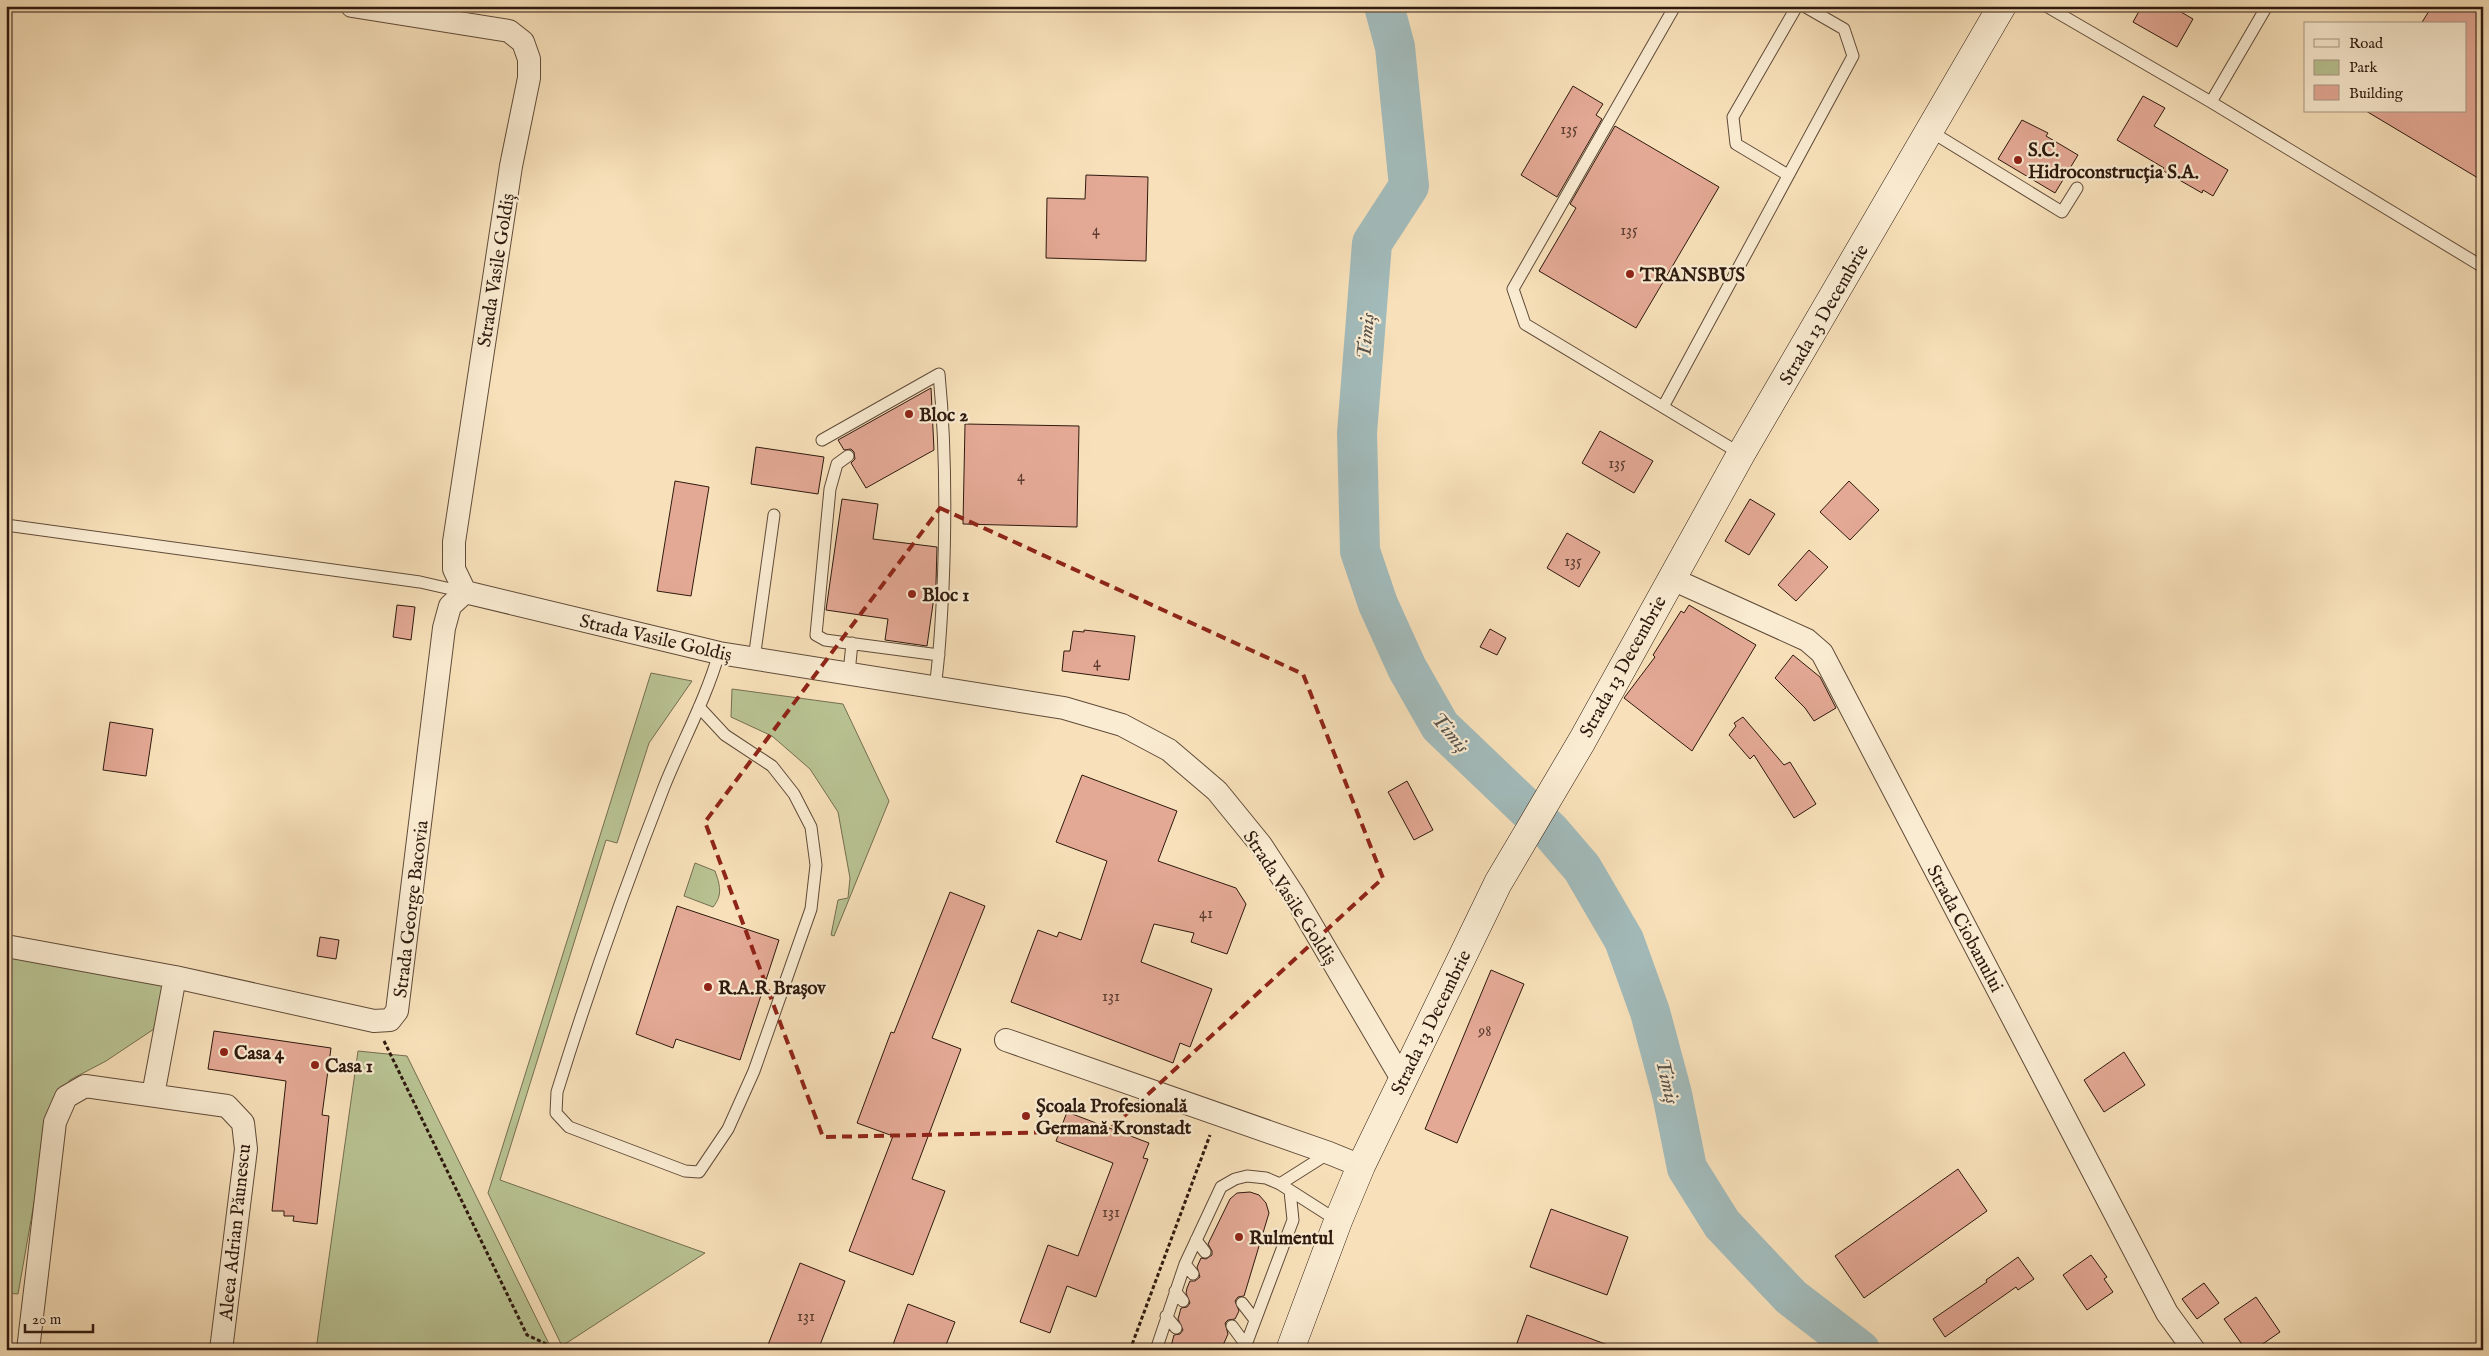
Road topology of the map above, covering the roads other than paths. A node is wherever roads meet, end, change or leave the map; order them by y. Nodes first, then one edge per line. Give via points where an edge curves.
1 (352, 6) edge
2 (1675, 6) edge
3 (1797, 6) edge
4 (1804, 6) edge
5 (2002, 6) edge
6 (2046, 6) edge
7 (2267, 6) edge
8 (2211, 102) junction
9 (1930, 131) junction
10 (1788, 175) junction
11 (2077, 188) dead end
12 (2483, 267) edge
13 (1663, 407) junction
14 (822, 440) dead end
15 (1741, 454) junction
16 (848, 456) dead end
17 (774, 515) dead end
18 (6, 525) edge
19 (1670, 578) junction
20 (465, 592) junction
21 (852, 643) junction
22 (719, 653) junction
23 (939, 655) junction
24 (754, 659) junction
25 (849, 673) junction
26 (935, 687) junction
27 (699, 707) junction
28 (6, 946) edge
29 (175, 977) junction
30 (1006, 1040) dead end
31 (1402, 1079) junction
32 (153, 1095) junction
33 (1329, 1152) junction
34 (1361, 1166) junction
35 (1285, 1188) junction
36 (1338, 1221) junction
37 (1196, 1240) junction
38 (1204, 1252) dead end
39 (1185, 1264) junction
40 (1194, 1274) dead end
41 (1175, 1291) junction
42 (1183, 1302) dead end
43 (1242, 1303) dead end
44 (1166, 1316) junction
45 (1255, 1320) junction
46 (1232, 1326) dead end
47 (1176, 1328) dead end
48 (1160, 1347) edge
49 (1245, 1347) edge
50 (28, 1350) edge
51 (221, 1350) edge
52 (1290, 1350) edge
53 (2194, 1350) edge

1 - 20 street, Strada Vasile Goldiș via 509,30 523,42 529,59 529,78 511,166 454,542 454,569
2 - 13 lane via 1513,289 1525,324
3 - 10 lane via 1733,117 1736,144
4 - 10 lane via 1844,29 1853,56
5 - 9 main road, Strada 13 Decembrie
6 - 8 lane
7 - 8 lane
8 - 12 lane
9 - 11 lane via 2062,212
9 - 15 main road, Strada 13 Decembrie
10 - 13 lane
13 - 15 lane
14 - 23 lane via 939,374 945,434 945,518
15 - 19 main road, Strada 13 Decembrie
16 - 21 lane via 838,464 830,489 816,635 825,640
17 - 24 lane
18 - 20 lane via 420,582
19 - 31 main road, Strada 13 Decembrie via 1582,741 1498,882
19 - 53 street, Strada Ciobanului via 1807,640 1822,653 2167,1314
20 - 22 street, Strada Vasile Goldiș
20 - 29 street, Strada George Bacovia via 450,606 444,628 397,1011 390,1020 374,1021
21 - 23 lane
21 - 25 lane
22 - 24 street, Strada Vasile Goldiș
22 - 27 lane
23 - 26 lane
24 - 25 street, Strada Vasile Goldiș
25 - 26 street, Strada Vasile Goldiș
26 - 31 street, Strada Vasile Goldiș via 1064,708 1122,725 1169,750 1217,791 1262,845
27 - 27 lane via 665,786 604,948 557,1092 556,1114 569,1127 685,1171 699,1172 728,1129 754,1071 811,909 816,865 811,827 794,794 772,766 725,735
28 - 29 street
29 - 32 street
30 - 33 street
31 - 34 main road, Strada 13 Decembrie
32 - 50 street, Aleea Adrian Păunescu via 85,1086 66,1097 54,1122
32 - 51 street, Aleea Adrian Păunescu via 227,1106 244,1123 246,1149
33 - 34 street
33 - 35 lane
34 - 36 main road, Strada 13 Decembrie
35 - 36 lane
35 - 37 lane via 1266,1178 1247,1176 1221,1187
35 - 45 lane via 1293,1220
36 - 52 main road, Strada 13 Decembrie
37 - 38 lane
37 - 39 lane
39 - 40 lane
39 - 41 lane
41 - 42 lane
41 - 44 lane
43 - 45 lane
44 - 47 lane
44 - 48 lane
45 - 49 lane
46 - 49 lane

